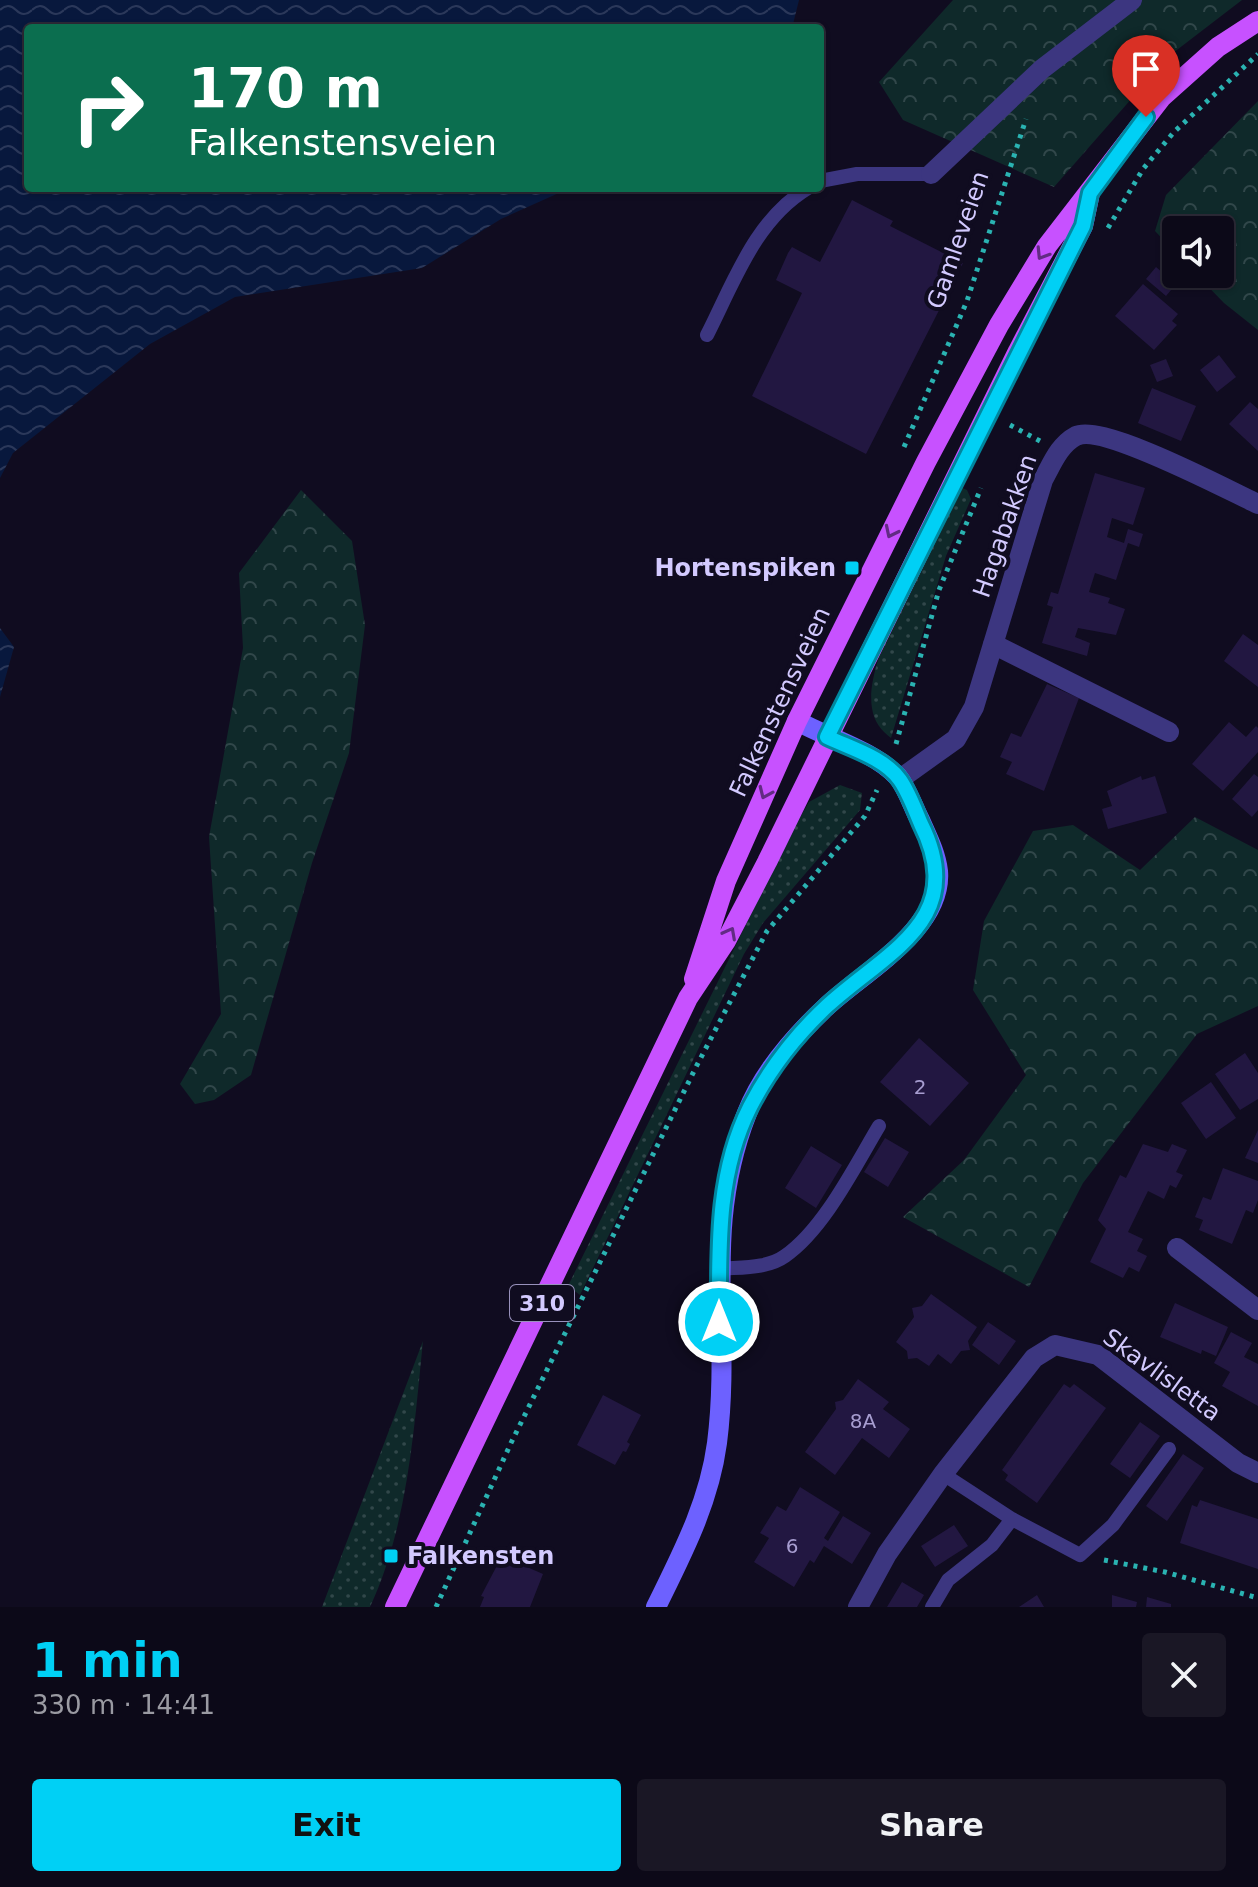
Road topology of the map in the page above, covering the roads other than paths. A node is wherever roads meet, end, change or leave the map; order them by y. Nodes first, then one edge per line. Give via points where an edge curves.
1 (1132, 0) edge
2 (1258, 21) edge
3 (931, 174) joint
4 (824, 180) edge
5 (801, 192) edge
6 (1090, 193) junction
7 (707, 335) dead end
8 (1258, 504) edge
9 (993, 644) junction
10 (797, 721) junction
11 (1169, 732) dead end
12 (827, 737) junction
13 (901, 772) junction
14 (688, 998) junction
15 (879, 1126) dead end
16 (1177, 1248) dead end
17 (719, 1269) junction
18 (1258, 1310) edge
19 (1169, 1449) dead end
20 (1258, 1473) edge
21 (943, 1474) junction
22 (1012, 1519) junction
23 (395, 1607) edge
24 (656, 1607) edge
25 (858, 1607) edge
26 (932, 1607) edge

1 - 3 street via 1042,69
2 - 6 main road, Falkenstensveien / 310 via 1218,47 1162,97
3 - 4 lane via 857,174
5 - 7 lane via 760,231
6 -> 10 main road, Falkenstensveien / 310 via 1047,246 973,372
6 - 12 main road, Falkenstensveien / 310 via 1083,226
8 - 9 street, Hagabakken via 1153,454 1095,435 1078,435 1059,449 1043,480
9 - 11 street
9 - 13 street, Hagabakken via 974,707 956,739
10 - 12 street
10 -> 14 main road, Falkenstensveien / 310 via 726,881
12 - 13 street
14 -> 12 main road, Falkenstensveien / 310 via 726,941
13 - 17 street via 930,842 938,873 934,898 903,943 794,1040 755,1098 724,1190
14 - 23 main road, Falkenstensveien / 310
15 - 17 lane via 830,1209 785,1256 757,1266
16 - 18 street
17 - 24 street via 720,1403 711,1476 691,1536
19 - 22 lane via 1113,1525 1080,1555
20 - 21 street, Skavlisletta via 1098,1355 1055,1345 1034,1358
21 - 22 lane
21 - 25 street, Skavlisletta via 887,1554
22 - 26 lane via 992,1545 948,1580

